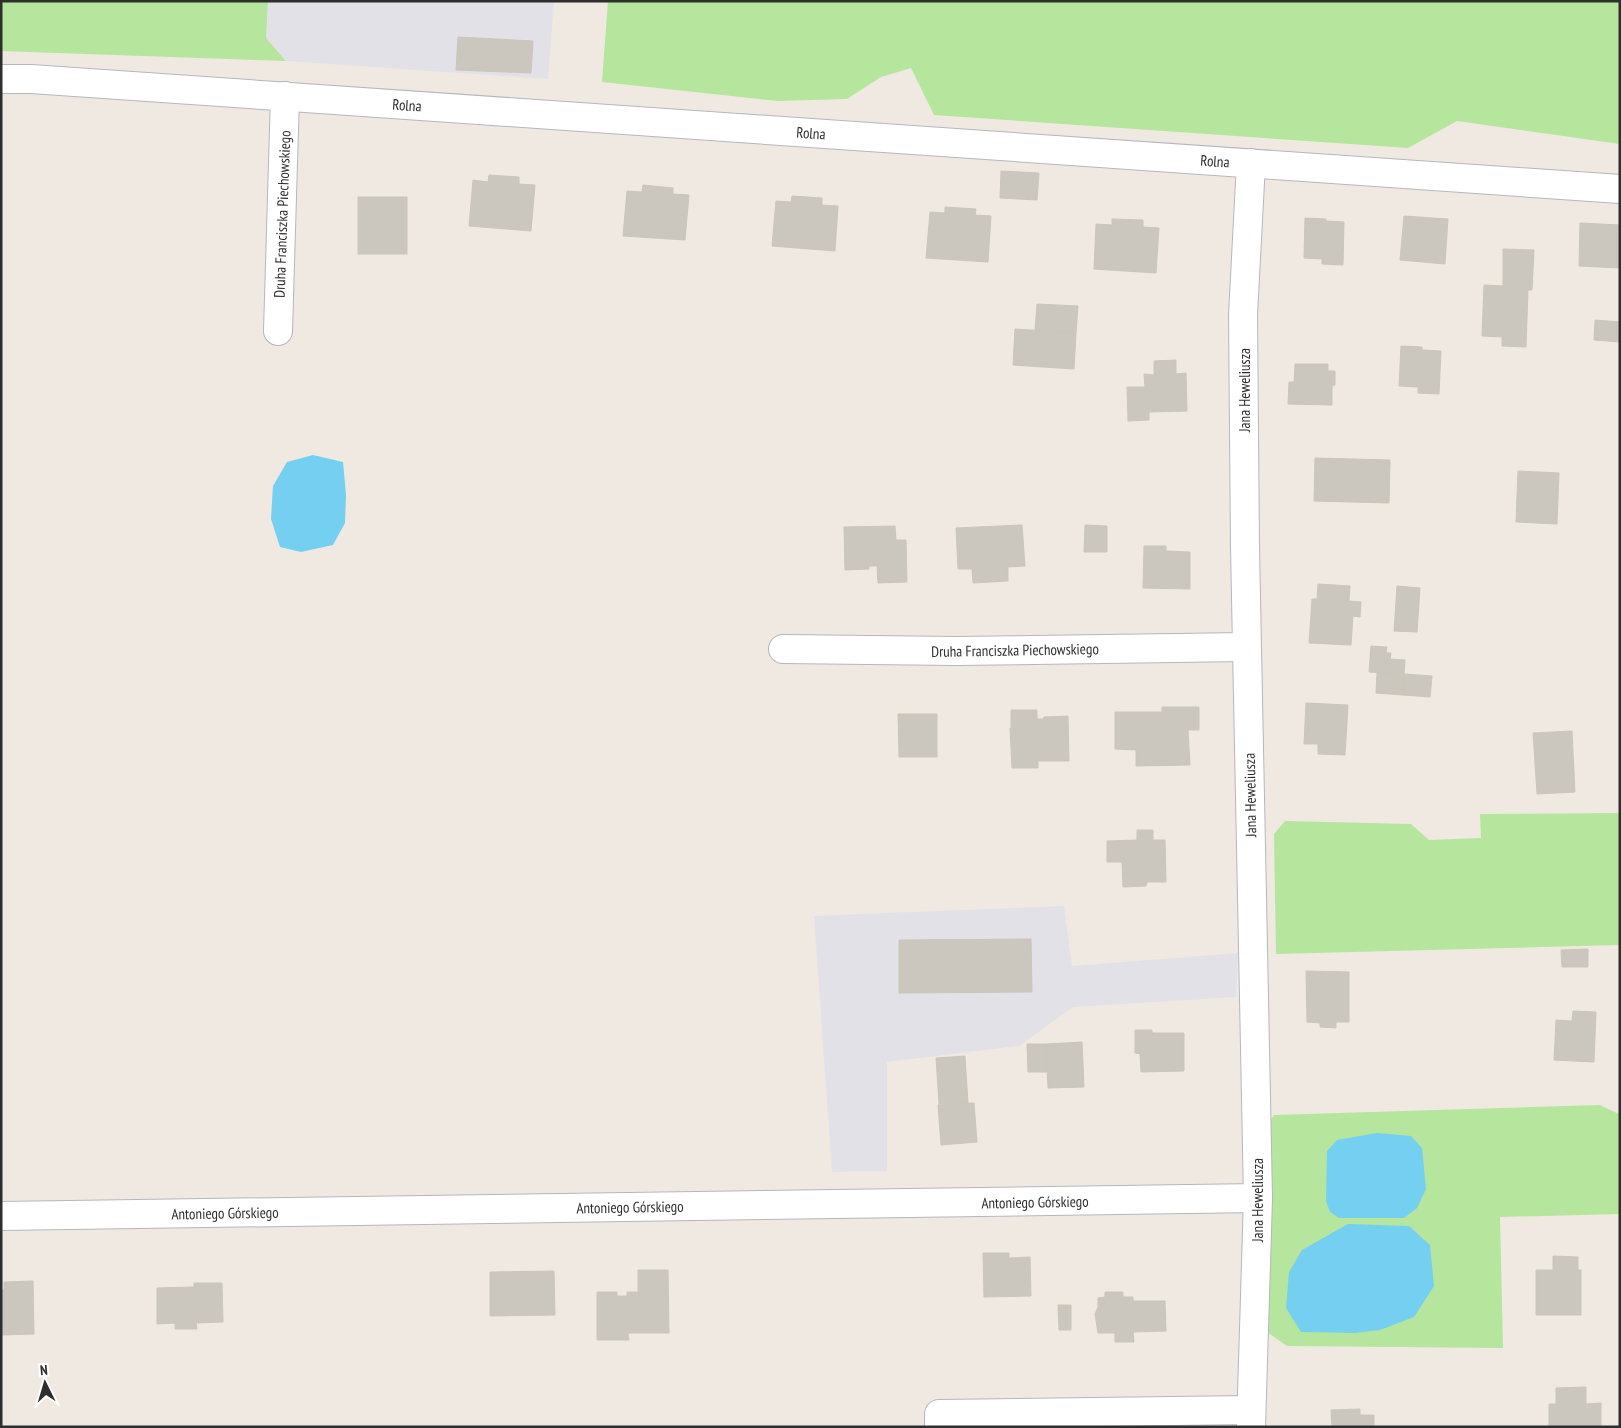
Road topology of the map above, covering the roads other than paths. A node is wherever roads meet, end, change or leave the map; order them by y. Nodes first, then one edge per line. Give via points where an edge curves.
1 (1, 79) edge
2 (286, 96) junction
3 (1250, 163) junction
4 (1620, 189) edge
5 (278, 331) dead end
6 (1246, 647) junction
7 (783, 649) dead end
8 (1258, 1198) junction
9 (1, 1216) edge
10 (1250, 1419) edge
11 (939, 1427) edge

1 - 2 street, Rolna
2 - 3 street, Rolna
2 - 5 street, Druha Franciszka Piechowskiego
3 - 4 street, Rolna
3 - 6 street, Jana Heweliusza via 1243,314
6 - 7 street, Druha Franciszka Piechowskiego via 956,651
6 - 8 street, Jana Heweliusza
8 - 9 street, Antoniego Górskiego
8 - 10 street, Jana Heweliusza
10 - 11 street via 939,1414

